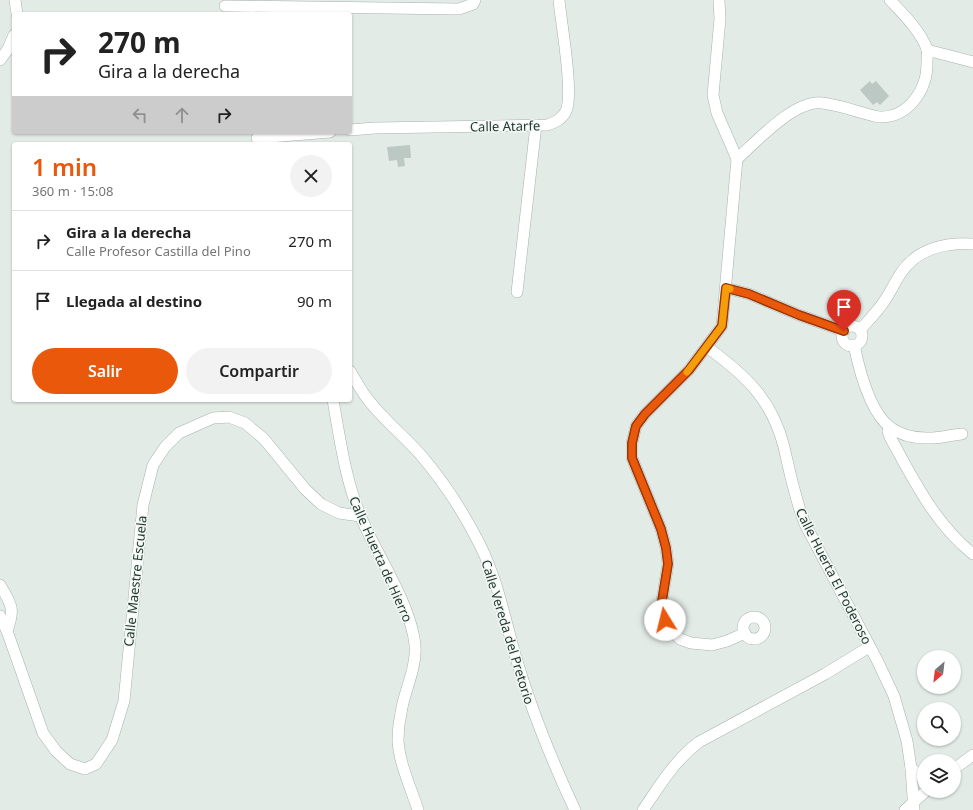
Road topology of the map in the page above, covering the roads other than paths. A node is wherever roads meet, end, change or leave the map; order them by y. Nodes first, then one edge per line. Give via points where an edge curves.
1 (15, 0) edge
2 (475, 0) edge
3 (559, 0) edge
4 (719, 0) edge
5 (890, 0) edge
6 (225, 7) edge
7 (17, 12) edge
8 (12, 40) edge
9 (927, 50) junction
10 (0, 60) edge
11 (973, 62) edge
12 (536, 126) junction
13 (352, 130) edge
14 (306, 134) edge
15 (257, 138) edge
16 (737, 159) junction
17 (973, 244) edge
18 (726, 288) junction
19 (517, 292) dead end
20 (860, 330) junction
21 (844, 331) junction
22 (854, 345) junction
23 (707, 347) junction
24 (352, 374) edge
25 (333, 402) edge
26 (890, 427) junction
27 (962, 434) dead end
28 (907, 436) junction
29 (898, 451) junction
30 (360, 516) junction
31 (973, 554) edge
32 (0, 585) edge
33 (0, 616) edge
34 (7, 632) junction
35 (745, 633) dead end
36 (869, 646) junction
37 (973, 754) edge
38 (961, 763) edge
39 (911, 768) junction
40 (917, 773) edge
41 (919, 798) edge
42 (910, 808) edge
43 (418, 810) edge
44 (575, 810) edge
45 (643, 810) edge

1 - 7 street
2 - 6 street via 473,4 459,9
3 - 12 street, Calle Atarfe via 569,101 567,110 556,122
4 - 16 street via 720,19 713,95 717,113
5 - 9 street via 915,28
8 - 10 street
9 - 11 street
9 - 16 street via 927,70 922,90 910,106 896,115 879,117 821,103 805,105 782,120
12 - 13 street, Calle Atarfe
12 - 19 street
14 - 15 street
16 - 18 street
17 - 20 street via 957,243 933,248 912,259 886,299
18 - 21 street via 749,294
18 - 23 street via 722,326
20 - 21 street via 850,326
20 - 22 street via 860,341
21 - 22 street via 844,341
22 - 26 street via 874,407
23 - 35 street via 636,426 632,458 661,529 666,548 668,564 661,607 671,630 680,639 712,645
23 - 36 street, Calle Huerta El Poderoso via 738,370 751,384 773,417 804,524
24 - 44 street, Calle Vereda del Pretorio via 369,400 421,455 446,487 481,546 501,600 531,708 548,754
25 - 30 street, Calle Huerta de Hierro via 344,468
26 - 28 street
26 - 29 street via 888,431
27 - 28 street via 927,439
28 - 29 street
29 - 31 street via 935,514
30 - 34 street, Calle Maestre Escuela via 339,513 321,504 264,439 246,423 228,417 213,418 179,432 153,465 143,505 124,701 112,740 96,764 85,769 70,764 56,751 43,733
30 - 43 street, Calle Huerta de Hierro via 409,618 415,645 415,662 401,713 398,741
32 - 34 street via 12,609
33 - 34 street, Calle Maestre Escuela
36 - 39 street, Calle Huerta El Poderoso via 894,696 907,741
36 - 45 street via 825,674 699,742 672,768
37 - 38 street
39 - 40 street
39 - 42 street, Calle Huerta El Poderoso
41 - 42 street

